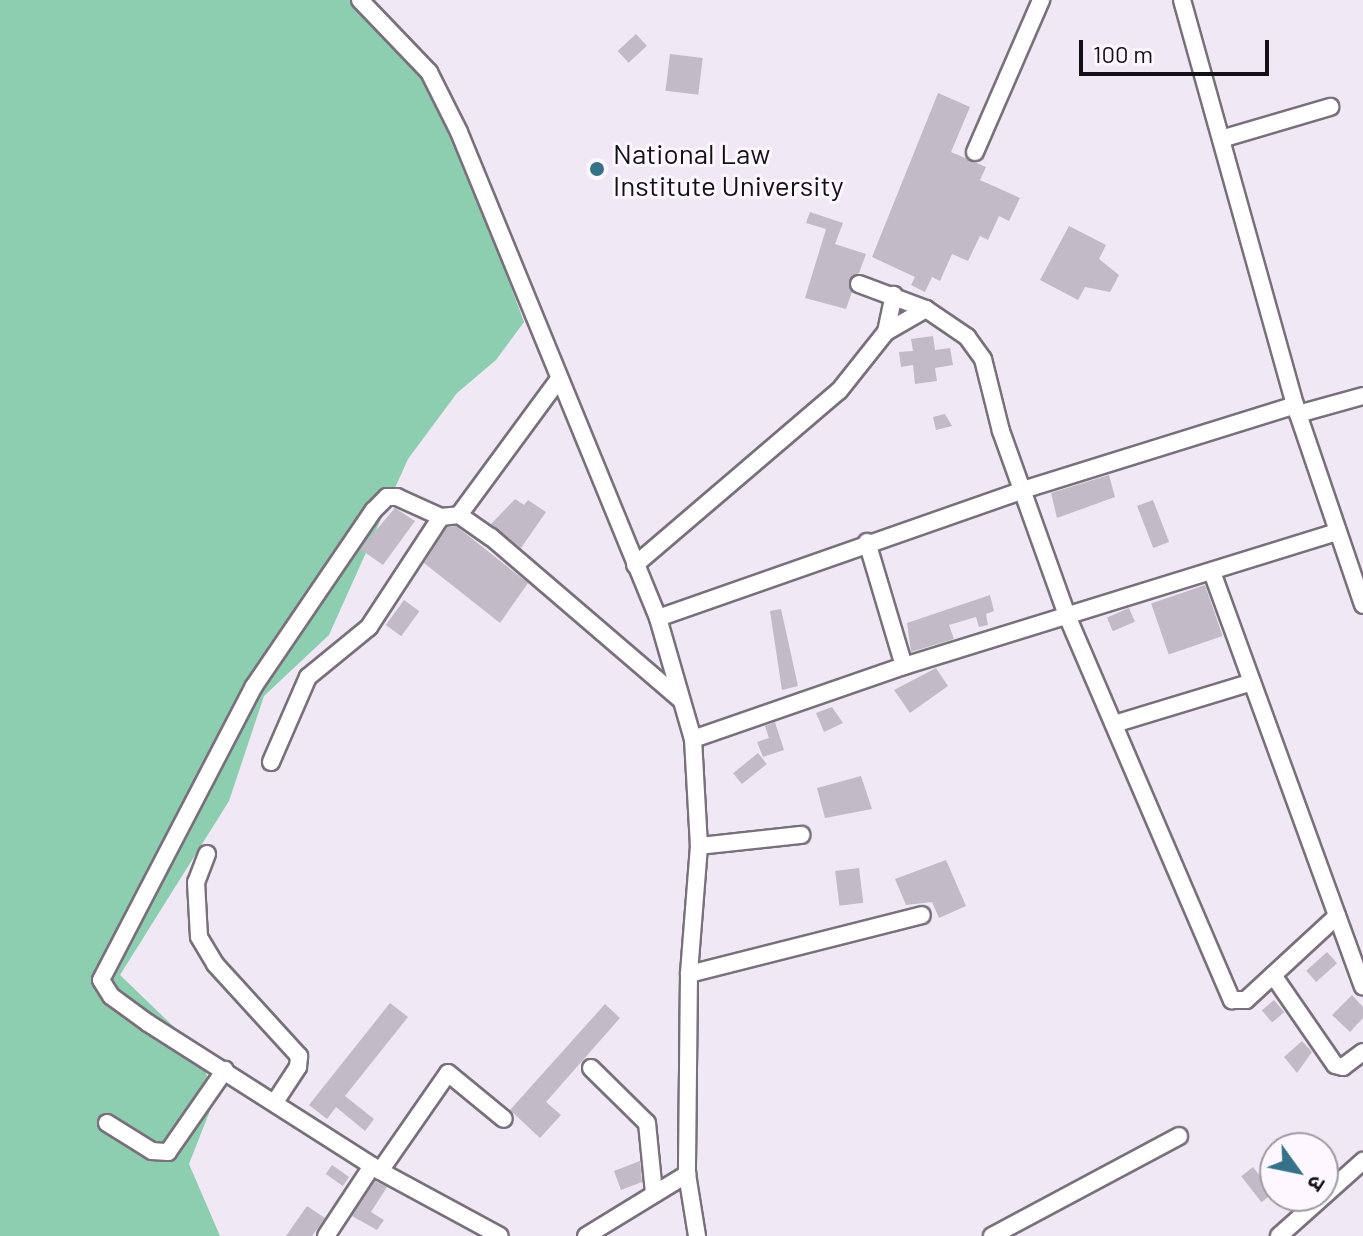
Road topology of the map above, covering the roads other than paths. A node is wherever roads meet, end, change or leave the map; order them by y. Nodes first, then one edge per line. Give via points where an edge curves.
1 (1041, 0) edge
2 (1182, 0) edge
3 (370, 3) edge
4 (1330, 107) dead end
5 (1221, 139) junction
6 (975, 152) dead end
7 (859, 284) dead end
8 (894, 295) junction
9 (926, 309) junction
10 (886, 332) junction
11 (558, 380) junction
12 (1363, 396) edge
13 (1296, 410) junction
14 (1026, 489) junction
15 (459, 515) junction
16 (441, 517) junction
17 (1338, 532) junction
18 (867, 542) junction
19 (635, 565) junction
20 (1212, 572) junction
21 (1363, 605) edge
22 (658, 618) junction
23 (1068, 618) junction
24 (904, 666) junction
25 (1252, 682) junction
26 (683, 702) junction
27 (1114, 724) junction
28 (693, 739) junction
29 (271, 762) dead end
30 (801, 835) dead end
31 (699, 846) junction
32 (207, 854) dead end
33 (922, 915) dead end
34 (1337, 916) junction
35 (689, 974) junction
36 (1273, 975) junction
37 (1363, 986) edge
38 (1363, 1052) edge
39 (591, 1068) dead end
40 (225, 1070) junction
41 (275, 1102) junction
42 (504, 1119) dead end
43 (107, 1123) dead end
44 (1179, 1136) dead end
45 (1363, 1161) edge
46 (376, 1169) junction
47 (687, 1174) junction
48 (654, 1193) junction
49 (326, 1236) edge
50 (500, 1236) edge
51 (586, 1236) edge
52 (697, 1236) edge
53 (992, 1236) edge
54 (1279, 1236) edge

1 - 6 street
2 - 5 street
3 - 11 street via 429,72 487,198
4 - 5 street
5 - 13 street
7 - 8 street
8 - 9 street
8 - 10 street
9 - 10 street
9 - 14 street via 967,337 983,359 1001,431
10 - 19 street via 839,391
11 - 15 street
11 - 19 street
12 - 13 street
13 - 14 street
13 - 17 street
14 - 18 street
14 - 23 street
15 - 16 street
15 - 26 street
16 - 29 street via 369,627 308,677
16 - 40 street via 397,497 387,497 373,511 270,659 103,972 103,986 111,996
17 - 20 street
17 - 21 street
18 - 22 street
18 - 24 street
19 - 22 street
20 - 23 street
20 - 25 street
22 - 26 street
23 - 24 street
23 - 27 street
24 - 28 street
25 - 27 street
25 - 34 street
26 - 28 street
27 - 36 street via 1232,1000 1246,1000
28 - 31 street
30 - 31 street
31 - 35 street
32 - 41 street via 196,882 199,937 215,964 299,1056 298,1067
33 - 35 street
34 - 36 street
34 - 37 street
35 - 47 street
36 - 38 street via 1335,1065 1343,1067
39 - 48 street via 647,1123
40 - 41 street
40 - 43 street via 168,1152 152,1151
41 - 46 street
42 - 46 street via 448,1073
44 - 53 street
45 - 54 street
46 - 49 street
46 - 50 street
47 - 48 street
47 - 52 street
48 - 51 street

